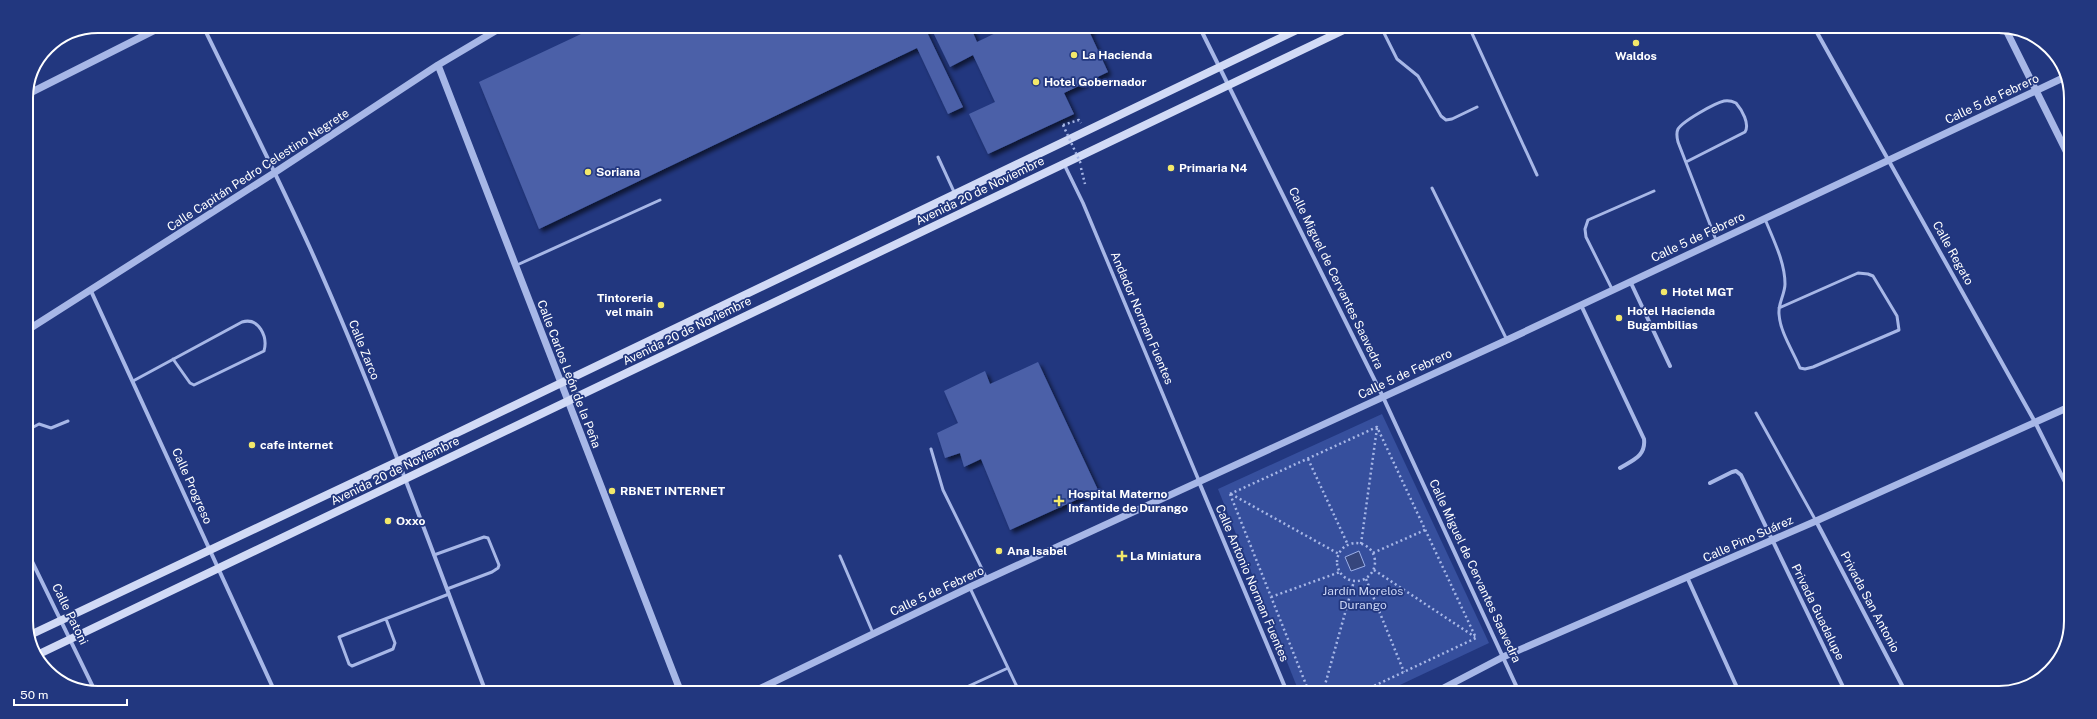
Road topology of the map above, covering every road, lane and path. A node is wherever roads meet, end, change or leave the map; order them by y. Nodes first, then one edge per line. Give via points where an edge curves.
1 (149, 33) edge
2 (206, 33) edge
3 (492, 33) edge
4 (1203, 33) edge
5 (1291, 33) edge
6 (1338, 33) edge
7 (1384, 33) edge
8 (1472, 33) edge
9 (1817, 33) edge
10 (2008, 34) edge
11 (438, 65) junction
12 (1220, 67) junction
13 (2061, 78) edge
14 (1230, 85) junction
15 (2036, 90) junction
16 (33, 92) edge
17 (1477, 107) dead end
18 (1063, 125) dead end
19 (2064, 147) edge
20 (938, 157) dead end
21 (1888, 159) junction
22 (1686, 162) junction
23 (1064, 164) junction
24 (1081, 164) dead end
25 (274, 173) junction
26 (1538, 175) dead end
27 (1432, 188) dead end
28 (1654, 191) dead end
29 (956, 195) junction
30 (660, 200) dead end
31 (1765, 217) junction
32 (1716, 240) junction
33 (517, 265) junction
34 (1630, 281) junction
35 (1612, 290) junction
36 (91, 291) junction
37 (1581, 305) junction
38 (1779, 308) junction
39 (33, 327) edge
40 (1507, 340) junction
41 (173, 359) junction
42 (1670, 366) dead end
43 (133, 381) junction
44 (560, 384) junction
45 (1383, 397) junction
46 (567, 402) junction
47 (2064, 409) edge
48 (1756, 413) dead end
49 (68, 420) dead end
50 (2035, 422) junction
51 (33, 427) edge
52 (1377, 427) junction
53 (931, 449) dead end
54 (1308, 459) junction
55 (399, 461) junction
56 (1620, 468) dead end
57 (406, 479) junction
58 (2064, 480) edge
59 (1199, 482) junction
60 (1710, 483) dead end
61 (1230, 494) junction
62 (1816, 521) junction
63 (1425, 530) junction
64 (1772, 540) junction
65 (1361, 544) junction
66 (1348, 545) junction
67 (209, 549) junction
68 (1373, 553) junction
69 (1339, 554) junction
70 (434, 555) junction
71 (840, 556) dead end
72 (33, 562) edge
73 (218, 569) junction
74 (1374, 570) junction
75 (1340, 572) junction
76 (1687, 577) junction
77 (987, 579) junction
78 (1366, 579) junction
79 (1354, 581) junction
80 (970, 587) junction
81 (447, 589) junction
82 (449, 594) junction
83 (1271, 597) junction
84 (386, 618) junction
85 (61, 620) junction
86 (34, 633) edge
87 (873, 634) junction
88 (70, 638) junction
89 (1476, 638) junction
90 (42, 653) edge
91 (1503, 657) junction
92 (1008, 668) junction
93 (1404, 672) junction
94 (92, 686) edge
95 (272, 686) edge
96 (484, 686) edge
97 (678, 686) edge
98 (765, 686) edge
99 (969, 686) edge
100 (1017, 686) edge
101 (1284, 686) edge
102 (1307, 686) edge
103 (1325, 686) edge
104 (1374, 686) edge
105 (1447, 686) edge
106 (1516, 686) edge
107 (1736, 686) edge
108 (1843, 686) edge
109 (1902, 686) edge

1 - 16 street
2 - 25 street, Calle Zarco
3 - 11 street, Calle Capitán Pedro Celestino Negrete
4 - 12 street, Calle Miguel de Cervantes Saavedra
5 - 12 main road, Avenida 20 de Noviembre
6 - 14 main road, Avenida 20 de Noviembre
7 - 17 lane via 1397,59 1418,76 1441,116 1446,120 1452,120
8 - 26 lane
9 - 21 street, Calle Regato
10 - 15 street
11 - 25 street, Calle Capitán Pedro Celestino Negrete
11 - 33 street, Calle Carlos León de la Peña
12 - 14 street, Calle Miguel de Cervantes Saavedra
12 - 29 main road, Avenida 20 de Noviembre
13 - 15 street, Calle 5 de Febrero
14 - 23 main road, Avenida 20 de Noviembre
14 - 45 street, Calle Miguel de Cervantes Saavedra
15 - 19 street
15 - 21 street, Calle 5 de Febrero
18 - 24 path, bridge
20 - 29 lane
21 - 31 street, Calle 5 de Febrero
21 - 50 street, Calle Regato
22 - 22 lane via 1745,132 1747,124 1736,103 1726,100 1683,123 1678,130 1678,142
22 - 32 lane
23 - 46 main road, Avenida 20 de Noviembre
23 - 59 street, Andador Norman Fuentes via 1083,203
25 - 36 street, Calle Capitán Pedro Celestino Negrete
25 - 55 street, Calle Zarco via 340,319
27 - 40 lane
28 - 35 lane via 1588,220 1586,237
29 - 44 main road, Avenida 20 de Noviembre
30 - 33 lane
31 - 32 street, Calle 5 de Febrero
31 - 38 lane via 1781,262 1785,285
32 - 34 street, Calle 5 de Febrero
33 - 44 street, Calle Carlos León de la Peña
34 - 35 street, Calle 5 de Febrero
34 - 42 street
35 - 37 street, Calle 5 de Febrero
36 - 39 street, Calle Capitán Pedro Celestino Negrete
36 - 43 street, Calle Progreso
37 - 40 street, Calle 5 de Febrero
37 - 56 street via 1644,439 1643,452
38 - 38 lane via 1781,324 1800,368 1805,369 1899,330 1897,316 1873,276 1868,274 1858,273
40 - 45 street, Calle 5 de Febrero
41 - 41 lane via 249,320 261,328 266,344 264,351 194,385
41 - 43 lane
43 - 67 street, Calle Progreso
44 - 46 street, Calle Carlos León de la Peña
44 - 55 main road, Avenida 20 de Noviembre
45 - 59 street, Calle 5 de Febrero
45 - 91 street, Calle Miguel de Cervantes Saavedra
46 - 57 main road, Avenida 20 de Noviembre
46 - 97 street, Calle Carlos León de la Peña
47 - 50 street, Calle Pino Suárez
48 - 62 lane
49 - 51 lane via 51,428 39,424
50 - 58 street, Calle Regato
50 - 62 street, Calle Pino Suárez
52 - 54 path
52 - 63 path
52 - 65 path
53 - 77 lane via 943,490
54 - 61 path
54 - 66 path
55 - 57 street, Calle Zarco
55 - 67 main road, Avenida 20 de Noviembre
57 - 70 street, Calle Zarco
57 - 73 main road, Avenida 20 de Noviembre
59 - 77 street, Calle 5 de Febrero
59 - 101 street, Calle Antonio Norman Fuentes
60 - 64 street, Privada Guadalupe via 1732,472 1739,473
61 - 69 path
61 - 83 path
62 - 64 street, Calle Pino Suárez
62 - 109 street, Privada San Antonio
63 - 68 path
63 - 89 path
64 - 76 street, Calle Pino Suárez
64 - 108 street, Privada Guadalupe
65 - 66 path
65 - 68 path
66 - 69 path
67 - 73 street, Calle Progreso
67 - 85 main road, Avenida 20 de Noviembre
68 - 74 path
69 - 75 path
70 - 81 street, Calle Zarco
70 - 81 lane via 488,538 499,565 492,572
71 - 87 lane
72 - 85 street, Calle Patoni
73 - 88 main road, Avenida 20 de Noviembre
73 - 95 street, Calle Progreso
74 - 78 path
74 - 89 path
75 - 79 path
75 - 83 path
76 - 91 street, Calle Pino Suárez
76 - 107 street
77 - 80 street, Calle 5 de Febrero
78 - 79 path
78 - 93 path
79 - 103 path
80 - 87 street, Calle 5 de Febrero
80 - 92 lane
81 - 82 street, Calle Zarco
82 - 84 lane
82 - 96 street, Calle Zarco
83 - 102 path
84 - 84 lane via 395,643 393,649 352,666 349,664 339,637
85 - 86 main road, Avenida 20 de Noviembre
85 - 88 street, Calle Patoni
87 - 98 street, Calle 5 de Febrero
88 - 90 main road, Avenida 20 de Noviembre
88 - 94 street, Calle Patoni
89 - 93 path
91 - 105 street, Calle Pino Suárez
91 - 106 street, Calle Miguel de Cervantes Saavedra
92 - 99 lane
92 - 100 lane
93 - 104 path

